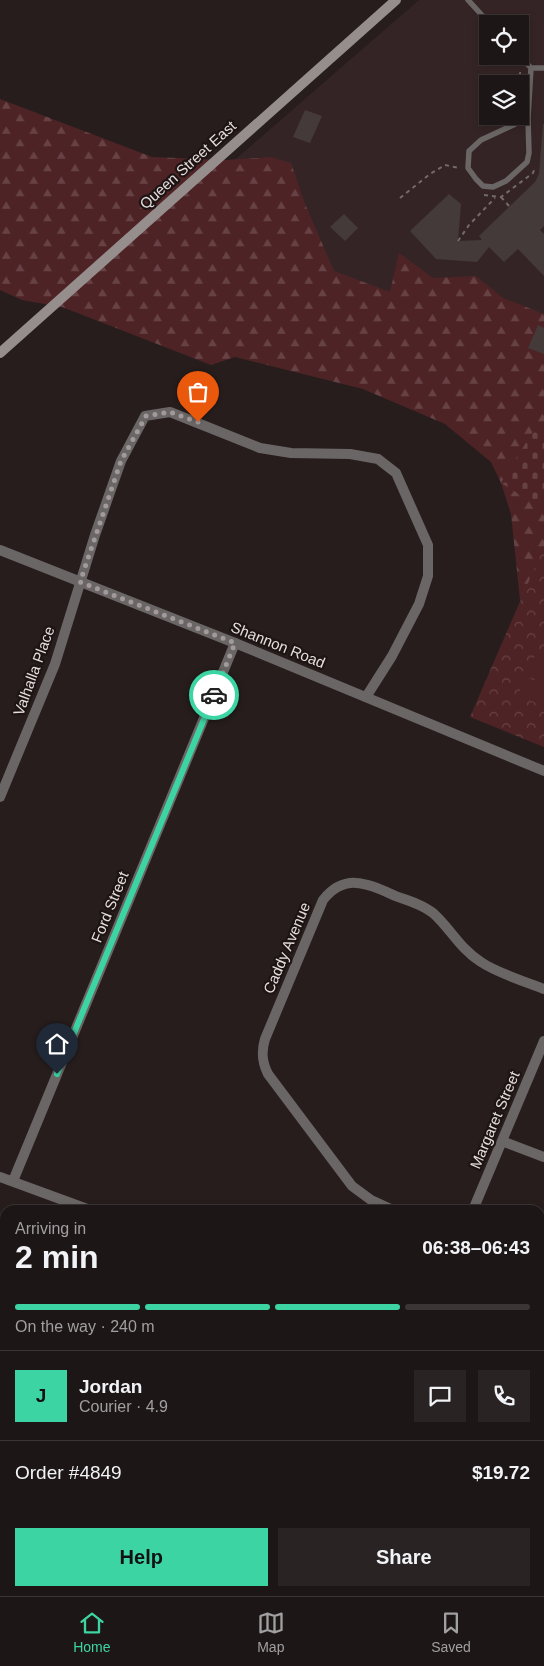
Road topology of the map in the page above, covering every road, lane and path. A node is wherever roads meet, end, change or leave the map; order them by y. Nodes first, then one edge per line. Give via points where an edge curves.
1 (396, 0) edge
2 (468, 0) edge
3 (482, 15) edge
4 (528, 65) edge
5 (531, 68) junction
6 (544, 68) edge
7 (529, 101) edge
8 (528, 118) joint
9 (501, 197) dead end
10 (496, 198) dead end
11 (509, 206) dead end
12 (458, 241) dead end
13 (0, 352) edge
14 (0, 550) edge
15 (80, 582) junction
16 (235, 643) junction
17 (366, 697) junction
18 (544, 771) edge
19 (0, 797) edge
20 (544, 989) edge
21 (544, 1041) edge
22 (502, 1141) junction
23 (544, 1158) edge
24 (0, 1177) edge
25 (13, 1181) junction
26 (77, 1205) edge
27 (382, 1205) edge
28 (476, 1205) edge

1 - 13 main road, Queen Street East
2 - 3 lane
4 - 5 lane
5 - 6 lane
5 - 7 lane
8 - 8 lane via 481,140 469,151 468,168 484,186 493,187 506,181 527,162
9 - 11 path
10 - 12 path
14 - 15 street, Shannon Road
15 - 16 street, Shannon Road
15 - 17 street, Valhalla Place via 121,461 146,416 170,412 260,448 378,459 396,473 428,546 428,576 392,656
15 - 19 street, Valhalla Place via 55,664
16 - 17 street, Shannon Road
16 - 25 street, Ford Street
17 - 18 street, Shannon Road
20 - 27 street, Caddy Avenue via 482,963 432,913 370,885 337,886 323,900 265,1039 262,1058 268,1074 352,1186
21 - 22 street, Margaret Street
22 - 23 street
22 - 28 street, Margaret Street
24 - 25 street
25 - 26 street

